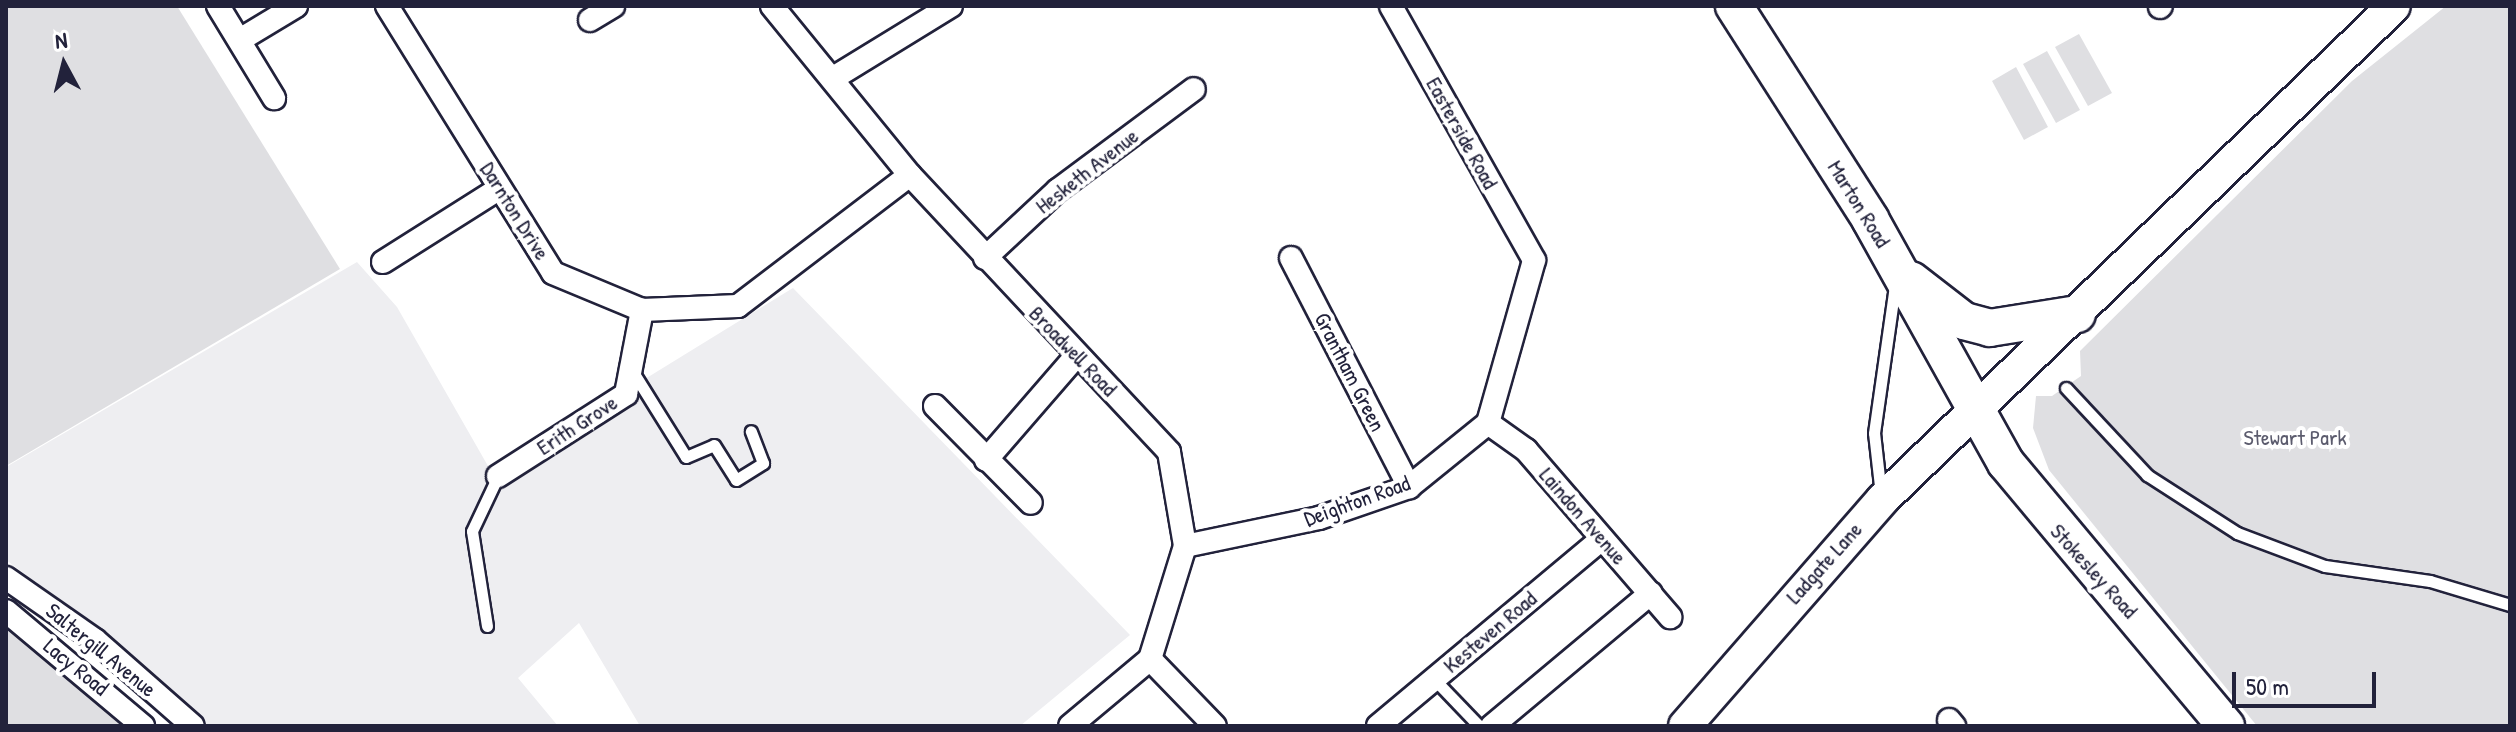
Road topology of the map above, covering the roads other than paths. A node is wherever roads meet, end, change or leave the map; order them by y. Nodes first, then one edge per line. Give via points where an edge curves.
1 (218, 6) edge
2 (296, 6) edge
3 (387, 6) edge
4 (613, 6) edge
5 (772, 6) edge
6 (951, 6) edge
7 (1391, 6) edge
8 (1734, 6) edge
9 (2394, 6) edge
10 (590, 20) dead end
11 (243, 38) junction
12 (835, 77) junction
13 (1194, 89) dead end
14 (274, 98) dead end
15 (910, 175) junction
16 (500, 188) junction
17 (985, 258) junction
18 (1291, 258) dead end
19 (383, 262) dead end
20 (1898, 269) junction
21 (642, 310) junction
22 (2077, 314) junction
23 (1077, 355) junction
24 (631, 368) junction
25 (2066, 388) dead end
26 (935, 406) dead end
27 (1973, 409) junction
28 (1488, 423) junction
29 (751, 431) dead end
30 (986, 460) junction
31 (498, 476) joint
32 (1409, 487) junction
33 (1882, 500) junction
34 (1031, 503) dead end
35 (1602, 539) junction
36 (1185, 546) junction
37 (6, 578) edge
38 (1651, 593) junction
39 (2510, 605) edge
40 (6, 611) edge
41 (1670, 617) dead end
42 (487, 626) dead end
43 (1150, 659) junction
44 (1434, 679) junction
45 (143, 726) edge
46 (193, 726) edge
47 (1070, 726) edge
48 (1215, 726) edge
49 (1378, 726) edge
50 (1479, 726) edge
51 (1492, 726) edge
52 (1685, 726) edge
53 (2226, 726) edge

1 - 11 street
2 - 11 street
3 - 16 street, Darnton Drive
4 - 10 street
5 - 12 street, Broadwell Road
6 - 12 street
7 - 28 street, Easterside Road via 1534,260
8 - 20 main road, Marton Road
9 - 22 main road, Ladgate Lane
11 - 14 street
12 - 15 street, Broadwell Road
13 - 17 street, Hesketh Avenue via 1058,190
15 - 17 street, Broadwell Road
15 - 21 street, Darnton Drive via 738,306
16 - 19 street
16 - 21 street, Darnton Drive via 553,273
17 - 23 street, Broadwell Road
18 - 32 street, Grantham Green
20 - 22 main road via 1964,321 1990,328
20 - 27 main road, Marton Road
20 - 33 lane via 1874,433
21 - 24 street, Erith Grove
22 - 27 main road, Ladgate Lane
23 - 30 street
23 - 36 street, Broadwell Road via 1169,452
24 - 29 lane via 686,457 714,445 736,480 763,463
24 - 31 street, Erith Grove via 626,394
25 - 39 lane via 2147,475 2237,533 2325,566 2430,581
26 - 30 street
27 - 33 main road, Ladgate Lane
27 - 53 main road, Stokesley Road via 2055,529
28 - 32 street, Deighton Road
28 - 35 street, Laindon Avenue via 1526,450
30 - 34 street
31 - 42 lane via 472,531
32 - 36 street, Deighton Road via 1319,518
33 - 52 main road, Ladgate Lane
35 - 38 street, Laindon Avenue
35 - 44 street, Kesteven Road
36 - 43 street, Broadwell Road
37 - 46 street, Saltergill Avenue via 95,640
38 - 41 street, Laindon Avenue
38 - 51 street
40 - 45 street, Lacy Road
43 - 47 street
43 - 48 street
44 - 49 street, Kesteven Road
44 - 50 lane

